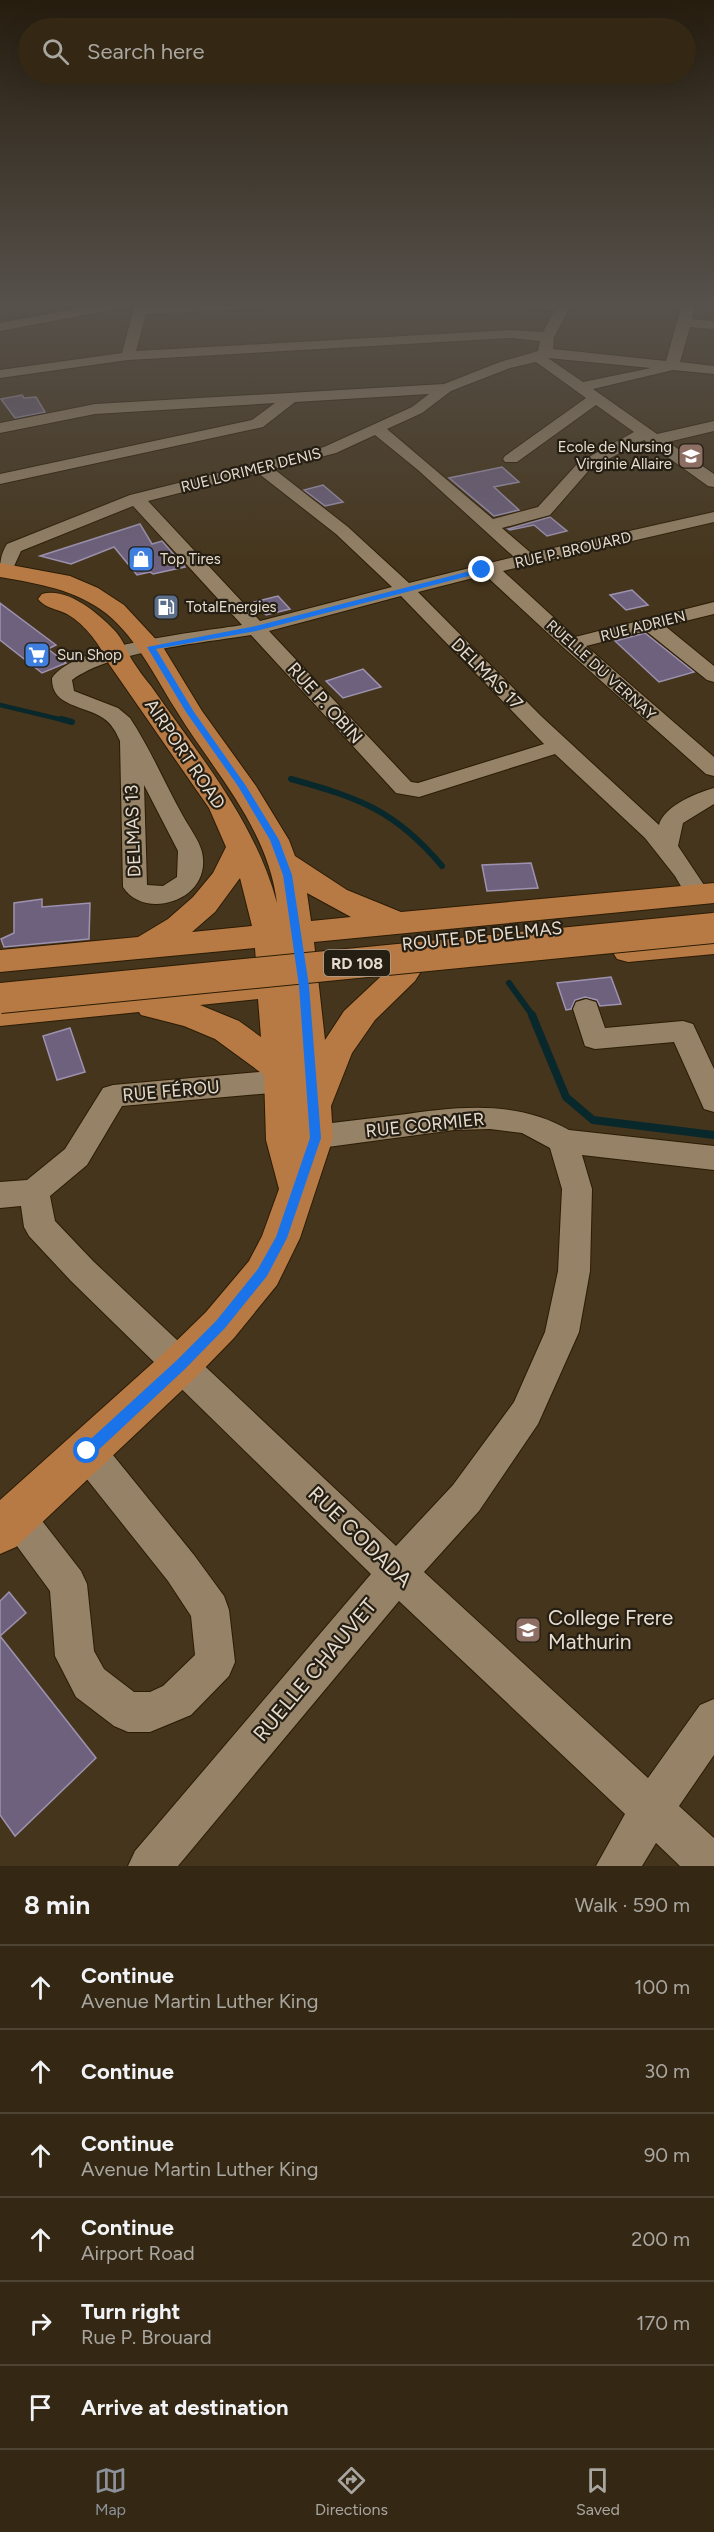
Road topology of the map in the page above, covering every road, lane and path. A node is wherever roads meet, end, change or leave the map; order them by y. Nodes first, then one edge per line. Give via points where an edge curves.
1 (406, 391) edge
2 (442, 391) edge
3 (586, 391) edge
4 (292, 398) junction
5 (596, 398) junction
6 (714, 426) edge
7 (376, 428) junction
8 (1, 431) edge
9 (649, 436) junction
10 (511, 459) dead end
11 (261, 467) junction
12 (0, 479) edge
13 (714, 482) edge
14 (136, 499) junction
15 (714, 517) edge
16 (489, 526) junction
17 (528, 560) junction
18 (490, 569) junction
19 (1, 575) edge
20 (404, 590) junction
21 (714, 608) edge
22 (650, 624) junction
23 (256, 628) junction
24 (571, 644) junction
25 (151, 647) junction
26 (118, 652) junction
27 (714, 676) edge
28 (131, 741) junction
29 (559, 746) junction
30 (714, 769) edge
31 (714, 795) edge
32 (666, 846) junction
33 (240, 849) junction
34 (283, 862) junction
35 (711, 914) edge
36 (404, 923) junction
37 (287, 930) junction
38 (141, 948) junction
39 (654, 949) junction
40 (714, 950) edge
41 (0, 961) edge
42 (404, 973) junction
43 (0, 984) edge
44 (284, 988) junction
45 (0, 998) edge
46 (129, 1001) junction
47 (586, 1009) dead end
48 (0, 1014) edge
49 (282, 1075) junction
50 (714, 1101) edge
51 (307, 1126) junction
52 (563, 1141) junction
53 (714, 1158) edge
54 (34, 1192) junction
55 (0, 1195) edge
56 (180, 1365) junction
57 (87, 1451) junction
58 (8, 1524) edge
59 (397, 1573) junction
60 (714, 1719) edge
61 (651, 1810) junction
62 (150, 1866) edge
63 (618, 1866) edge
64 (712, 1866) edge

1 - 4 street
2 - 7 street, RUE LORIMER DENIS via 417,410
3 - 5 street
4 - 8 street via 95,409
4 - 12 street via 257,424
5 - 9 street
5 - 10 street
6 - 9 street
7 - 11 street, RUE LORIMER DENIS via 330,450
7 - 16 street
9 - 13 street
9 - 16 street via 584,466 544,512
11 - 14 street, RUE LORIMER DENIS
11 - 20 street, DELMAS 17 via 352,540
14 - 19 street, RUE LORIMER DENIS via 14,548
14 - 23 street, RUE P. OBIN
15 - 17 street, RUE P. BROUARD
16 - 17 street
17 - 18 street, RUE P. BROUARD
18 - 20 street, RUE P. BROUARD
18 - 24 street, RUELLE DU VERNAY
19 - 25 main road, AIRPORT ROAD via 62,581 90,593 116,610
19 - 26 main road, AIRPORT ROAD via 77,610 101,630
20 - 23 street, RUE P. BROUARD
20 - 29 street, DELMAS 17
21 - 22 street, RUE ADRIEN
22 - 24 street, RUE ADRIEN
22 - 27 street
23 - 25 street, RUE P. BROUARD
23 - 29 street, RUE P. OBIN via 404,788 419,789
24 - 30 street, RUELLE DU VERNAY
25 - 26 street, RUE P. BROUARD
25 - 34 main road, AIRPORT ROAD via 242,786
26 - 28 street, DELMAS 13 via 74,669 62,678 62,688 67,695 110,713 122,723
26 - 33 main road, AIRPORT ROAD via 122,664 223,808
28 - 28 street, DELMAS 13 via 135,887 141,893 159,895 188,881 190,851
29 - 32 street, DELMAS 17
31 - 32 street via 672,820
32 - 35 street, DELMAS 17
33 - 37 main road, AIRPORT ROAD
33 - 38 main road via 231,872 196,914
34 - 36 main road via 340,900
34 - 37 main road, AIRPORT ROAD via 291,891
35 - 36 main road
35 - 39 main road
35 - 43 main road, ROUTE DE DELMAS / RD 108
35 - 45 main road, ROUTE DE DELMAS / RD 108, bridge
36 - 37 main road
37 - 38 main road
37 - 44 main road, AIRPORT ROAD
38 - 41 main road
39 - 40 street via 662,957
39 - 42 main road
42 - 44 main road
42 - 51 main road via 344,1037 327,1069
44 - 46 main road
44 - 49 main road
44 - 51 main road
46 - 48 main road
46 - 49 main road via 191,1015 227,1030
47 - 50 street via 595,1039 683,1031
49 - 51 main road
49 - 54 street, RUE FÉROU via 113,1096 76,1157
51 - 52 street, RUE CORMIER via 490,1118 522,1122
51 - 56 main road via 297,1188 281,1238 263,1273
52 - 53 street, RUE CORMIER
52 - 59 street, RUELLE CHAUVET via 577,1189 574,1271 562,1332 526,1413 466,1498
54 - 55 street
54 - 56 street, RUE CODADA via 40,1227
56 - 57 main road
56 - 59 street, RUE CODADA
57 - 58 main road
57 - 58 street via 210,1610 216,1662 177,1701 150,1712 128,1712 90,1683 75,1656 68,1584
59 - 61 street, RUE CODADA
59 - 62 street, RUELLE CHAUVET
60 - 61 street
61 - 63 street
61 - 64 street, RUE CODADA

